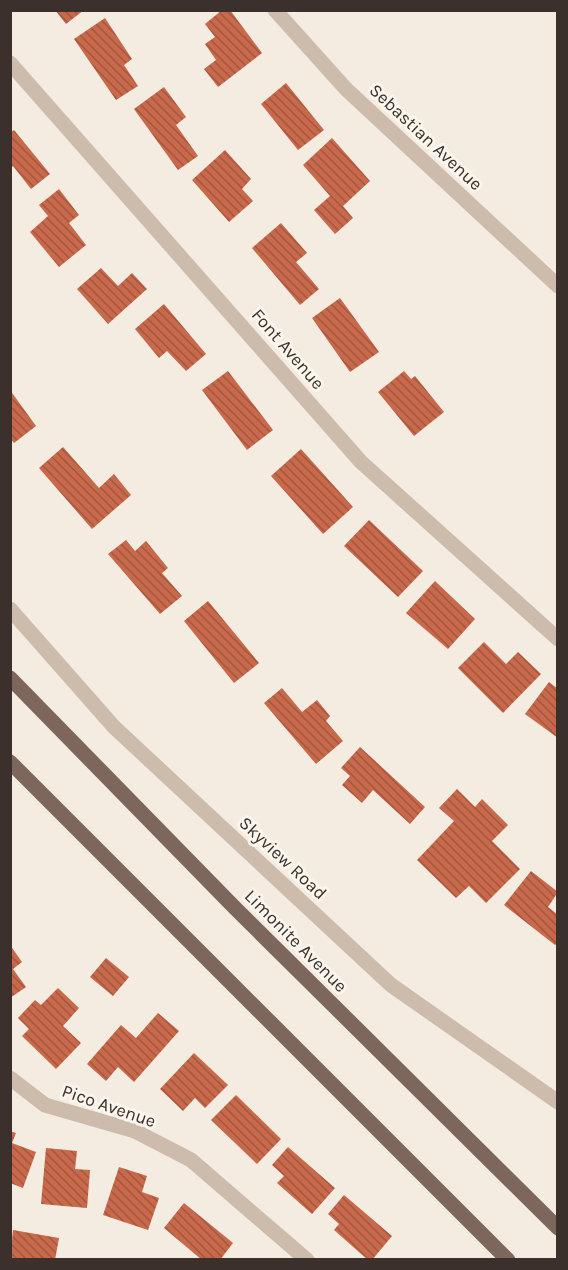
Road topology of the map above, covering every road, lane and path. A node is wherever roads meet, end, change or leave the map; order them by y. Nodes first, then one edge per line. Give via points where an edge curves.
1 (275, 10) edge
2 (10, 63) edge
3 (558, 286) edge
4 (10, 609) edge
5 (558, 639) edge
6 (10, 678) edge
7 (10, 762) edge
8 (10, 1078) edge
9 (558, 1102) edge
10 (558, 1227) edge
11 (307, 1260) edge
12 (508, 1260) edge

1 - 3 street, Sebastian Avenue via 346,89
2 - 5 street, Font Avenue via 361,462
4 - 9 street, Skyview Road via 114,728 391,985
6 - 10 main road, Limonite Avenue via 235,908
7 - 12 main road
8 - 11 street, Pico Avenue via 45,1105 135,1131 192,1160

